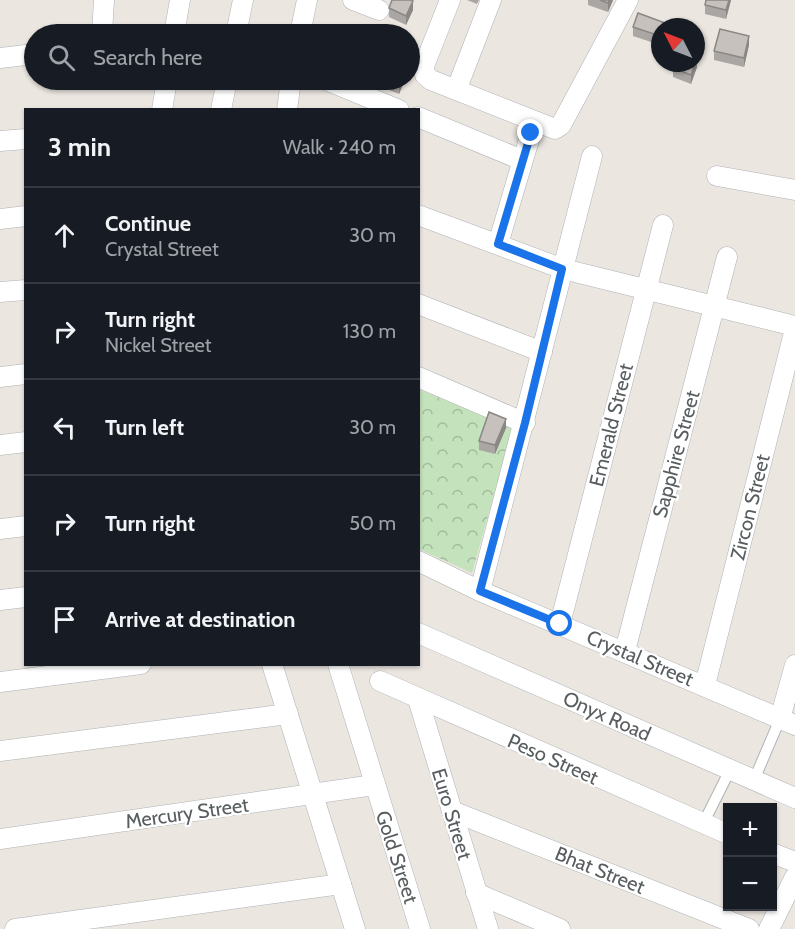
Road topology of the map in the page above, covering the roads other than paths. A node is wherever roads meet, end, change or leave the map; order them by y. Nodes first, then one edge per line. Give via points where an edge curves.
1 (104, 0) edge
2 (180, 0) edge
3 (243, 0) edge
4 (307, 0) edge
5 (353, 0) edge
6 (450, 0) edge
7 (491, 0) edge
8 (628, 0) edge
9 (379, 10) dead end
10 (103, 24) edge
11 (176, 24) edge
12 (238, 24) edge
13 (302, 24) edge
14 (24, 55) edge
15 (0, 58) edge
16 (457, 88) junction
17 (165, 90) edge
18 (225, 90) edge
19 (290, 90) edge
20 (350, 90) edge
21 (162, 108) edge
22 (220, 108) edge
23 (287, 108) edge
24 (394, 108) edge
25 (420, 118) edge
26 (531, 133) dead end
27 (24, 139) edge
28 (0, 141) edge
29 (592, 156) dead end
30 (522, 160) junction
31 (717, 176) dead end
32 (795, 190) edge
33 (420, 215) edge
34 (24, 216) edge
35 (0, 219) edge
36 (663, 225) dead end
37 (498, 244) junction
38 (727, 257) dead end
39 (562, 269) junction
40 (646, 288) junction
41 (24, 290) edge
42 (0, 292) edge
43 (420, 305) edge
44 (714, 305) junction
45 (795, 327) edge
46 (542, 352) junction
47 (24, 374) edge
48 (0, 377) edge
49 (420, 378) edge
50 (525, 423) junction
51 (24, 442) edge
52 (0, 445) edge
53 (24, 526) edge
54 (0, 530) edge
55 (420, 562) edge
56 (480, 591) junction
57 (24, 597) edge
58 (0, 600) edge
59 (560, 624) junction
60 (420, 634) edge
61 (624, 651) junction
62 (795, 664) edge
63 (125, 666) edge
64 (273, 666) edge
65 (339, 666) edge
66 (380, 681) dead end
67 (0, 682) edge
68 (705, 685) junction
69 (418, 699) junction
70 (288, 714) junction
71 (788, 722) edge
72 (0, 751) edge
73 (730, 770) junction
74 (754, 780) junction
75 (374, 785) junction
76 (314, 795) junction
77 (795, 798) edge
78 (452, 812) junction
79 (704, 824) junction
80 (723, 832) edge
81 (0, 839) edge
82 (777, 855) edge
83 (795, 862) edge
84 (795, 877) edge
85 (340, 884) junction
86 (476, 893) junction
87 (15, 929) edge
88 (355, 929) edge
89 (420, 929) edge
90 (488, 929) edge
91 (560, 929) edge
92 (748, 929) edge
93 (769, 929) edge

1 - 10 street
2 - 11 street
3 - 12 street
4 - 13 street
5 - 9 street
6 - 16 street via 424,66 425,75 431,80
7 - 16 street
8 - 16 street via 561,125 555,129
14 - 15 street
17 - 21 street
18 - 22 street
19 - 23 street
20 - 24 street
25 - 30 street
26 - 30 street
27 - 28 street
29 - 39 street
30 - 37 street
31 - 32 street
33 - 37 street
34 - 35 street
36 - 40 street, Emerald Street
37 - 39 street
38 - 44 street, Sapphire Street
39 - 40 street
39 - 46 street
40 - 44 street
40 - 59 street, Emerald Street
41 - 42 street
43 - 46 street
44 - 45 street
44 - 61 street, Sapphire Street
45 - 68 street, Zircon Street
46 - 50 street
47 - 48 street
49 - 50 street
50 - 56 street
51 - 52 street
53 - 54 street
55 - 56 street, Crystal Street
56 - 59 street, Crystal Street
57 - 58 street
59 - 61 street, Crystal Street
60 - 73 street, Onyx Road
61 - 68 street, Crystal Street
62 - 71 street
63 - 67 street
64 - 70 street
65 - 75 street, Gold Street
66 - 69 street, Peso Street
68 - 71 street, Crystal Street
69 - 78 street, Euro Street
69 - 79 street, Peso Street
70 - 72 street
70 - 76 street
71 - 74 lane
73 - 74 street, Onyx Road
73 - 79 lane
74 - 77 street, Onyx Road
75 - 76 street, Mercury Street
75 - 89 street, Gold Street
76 - 81 street, Mercury Street
76 - 85 street
78 - 86 street, Euro Street
78 - 92 street, Bhat Street
79 - 80 street, Peso Street
82 - 83 street
84 - 93 street
85 - 87 street
85 - 88 street
86 - 90 street, Euro Street
86 - 91 street

